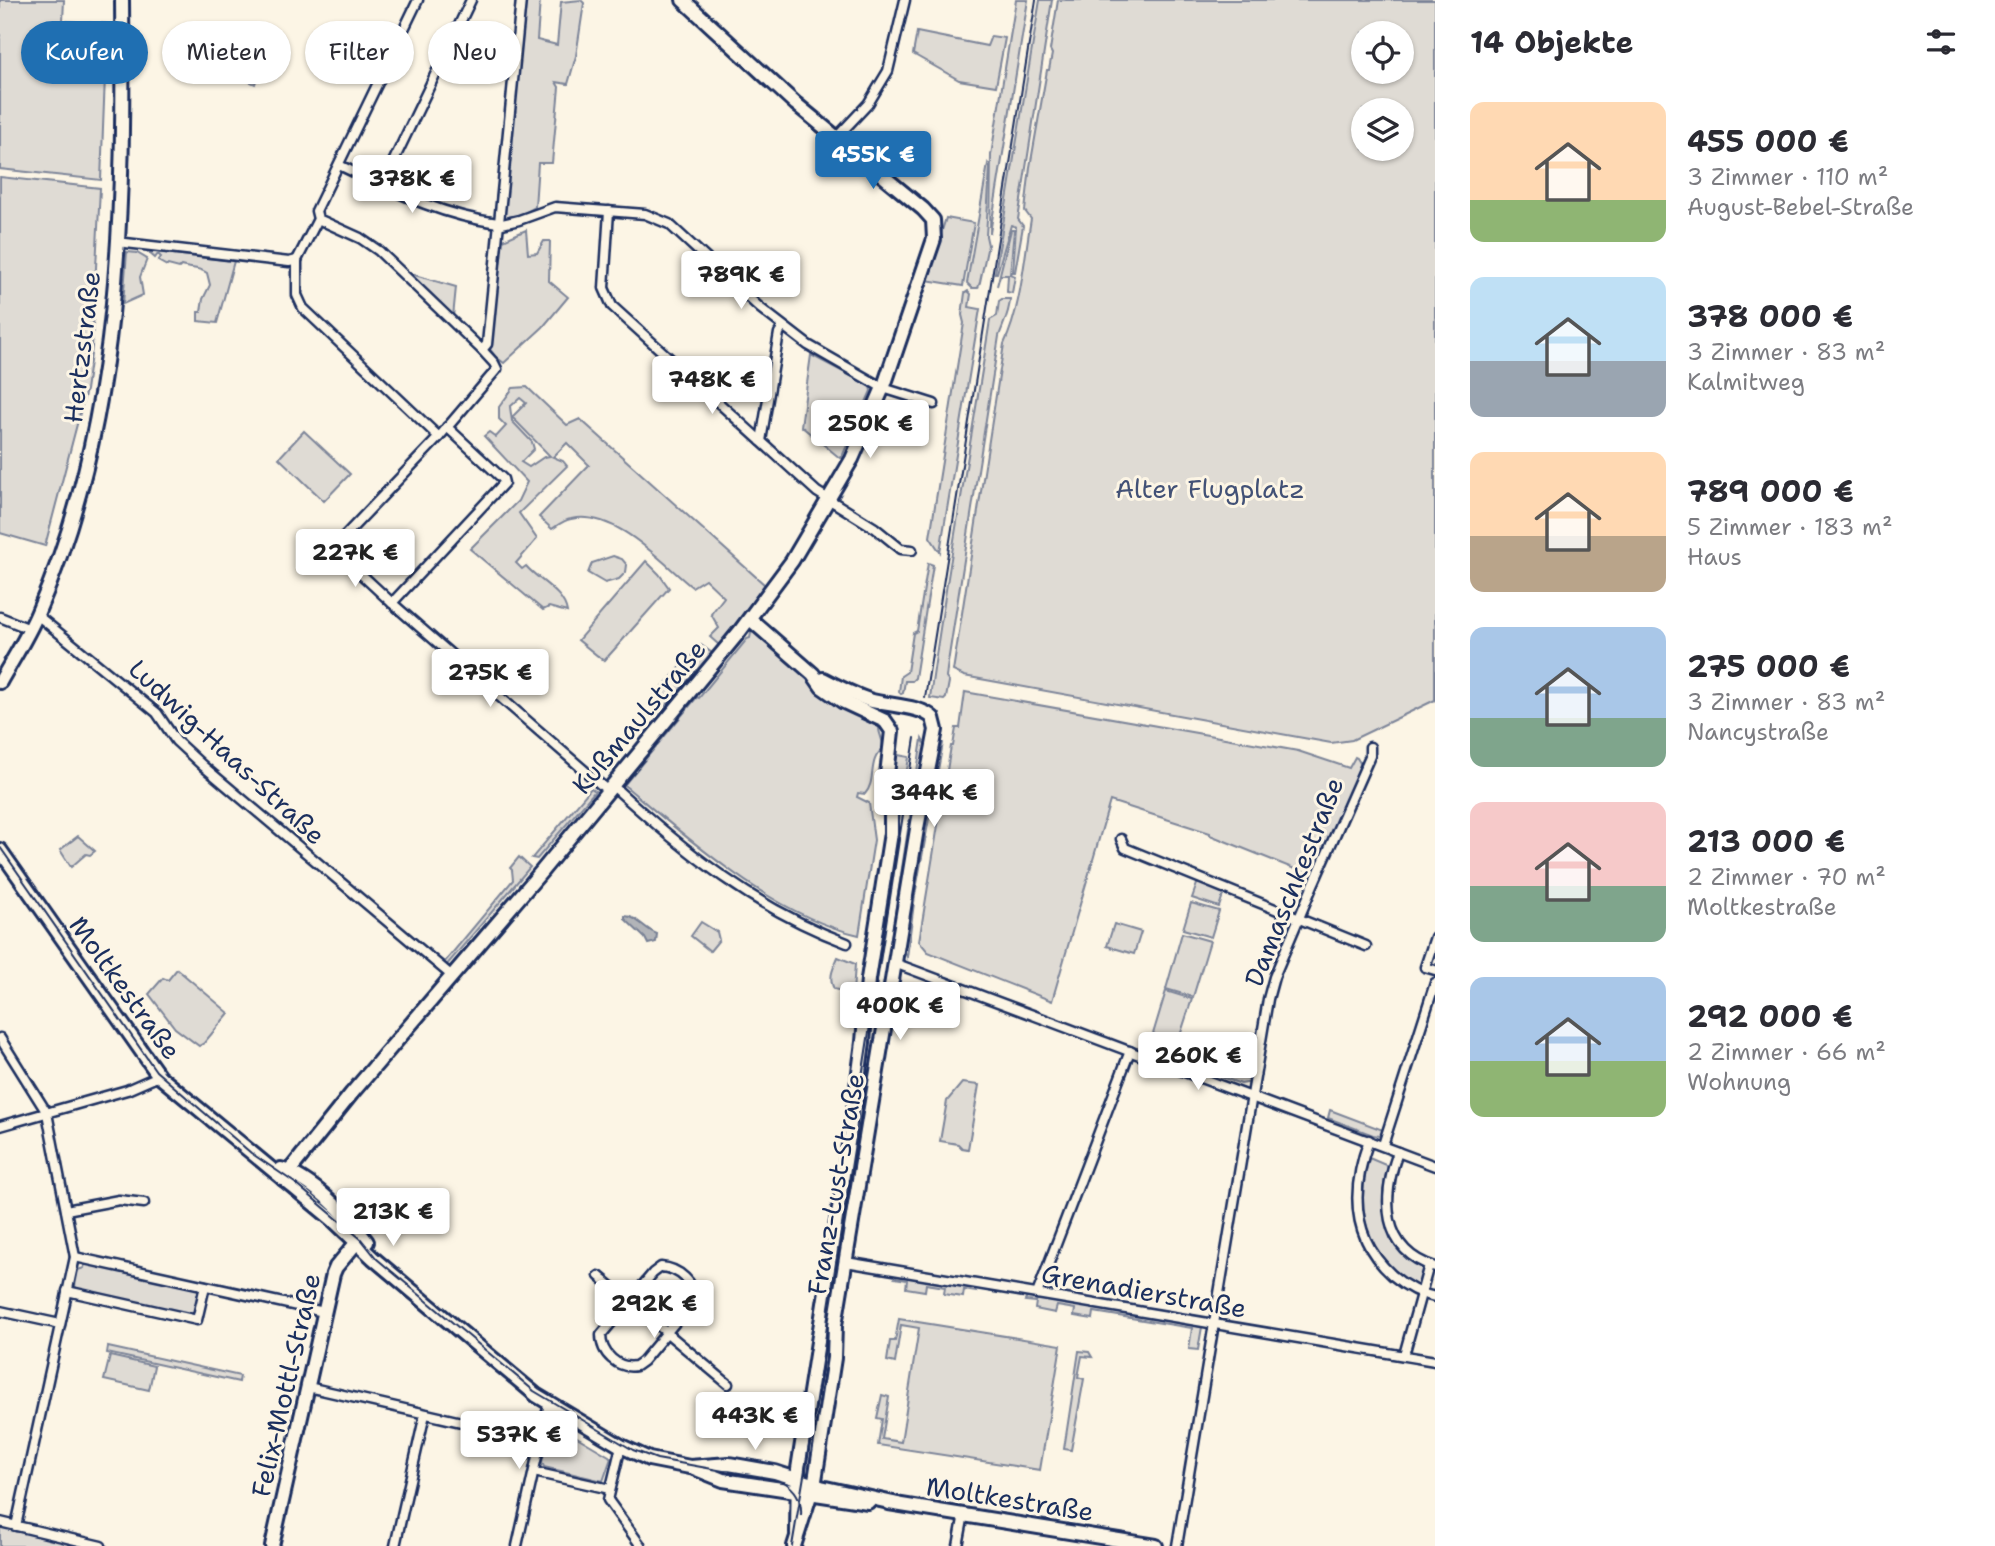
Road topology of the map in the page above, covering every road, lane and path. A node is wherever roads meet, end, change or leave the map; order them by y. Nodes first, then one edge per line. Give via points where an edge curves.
1 (122, 0) edge
2 (418, 0) edge
3 (471, 0) edge
4 (521, 0) edge
5 (683, 0) edge
6 (905, 0) edge
7 (836, 138) junction
8 (339, 165) junction
9 (382, 185) junction
10 (609, 211) junction
11 (318, 219) junction
12 (498, 224) junction
13 (117, 242) junction
14 (297, 260) junction
15 (783, 327) junction
16 (482, 350) junction
17 (883, 388) junction
18 (934, 404) dead end
19 (447, 427) junction
20 (439, 437) junction
21 (761, 441) junction
22 (830, 499) junction
23 (912, 550) dead end
24 (392, 603) junction
25 (37, 615) junction
26 (0, 617) edge
27 (750, 618) junction
28 (30, 629) junction
29 (813, 674) junction
30 (0, 682) edge
31 (911, 709) junction
32 (889, 725) junction
33 (1370, 747) dead end
34 (610, 789) junction
35 (1121, 839) dead end
36 (0, 850) edge
37 (1299, 919) junction
38 (1435, 937) edge
39 (847, 943) dead end
40 (1366, 946) dead end
41 (897, 964) junction
42 (1435, 970) edge
43 (452, 976) junction
44 (1435, 983) edge
45 (0, 1038) edge
46 (1129, 1051) junction
47 (159, 1076) junction
48 (1252, 1097) junction
49 (47, 1113) junction
50 (0, 1126) edge
51 (1369, 1140) junction
52 (1383, 1145) junction
53 (1398, 1152) junction
54 (1435, 1166) edge
55 (286, 1175) junction
56 (144, 1203) dead end
57 (66, 1210) junction
58 (358, 1241) junction
59 (75, 1257) junction
60 (846, 1262) junction
61 (1432, 1266) edge
62 (393, 1275) junction
63 (599, 1276) dead end
64 (205, 1286) junction
65 (67, 1291) junction
66 (1037, 1294) junction
67 (1421, 1294) junction
68 (1435, 1297) edge
69 (629, 1301) junction
70 (0, 1311) edge
71 (324, 1312) junction
72 (60, 1324) junction
73 (1214, 1324) junction
74 (667, 1332) junction
75 (1405, 1355) junction
76 (1435, 1361) edge
77 (728, 1384) dead end
78 (308, 1387) junction
79 (549, 1403) junction
80 (425, 1413) junction
81 (541, 1440) junction
82 (621, 1446) junction
83 (690, 1467) junction
84 (534, 1472) junction
85 (797, 1479) junction
86 (600, 1487) junction
87 (610, 1489) junction
88 (812, 1490) junction
89 (796, 1493) junction
90 (608, 1500) junction
91 (964, 1514) junction
92 (0, 1522) edge
93 (16, 1526) junction
94 (795, 1539) edge
95 (1101, 1541) edge
96 (101, 1546) edge
97 (272, 1546) edge
98 (395, 1546) edge
99 (517, 1546) edge
100 (641, 1546) edge
101 (958, 1546) edge
102 (1156, 1546) edge
103 (1177, 1546) edge

1 - 13 street, Hertzstraße
2 - 8 street
3 - 9 street
4 - 12 street
5 - 7 street
6 - 7 street via 888,71 869,104
7 - 17 street, Kußmaulstraße via 923,209 935,228 931,254
8 - 9 street
8 - 11 street via 316,211
9 - 12 street via 437,210
10 - 12 street via 551,207
10 - 15 street via 664,221
10 - 21 street via 604,288 610,303
11 - 14 street
11 - 16 street via 379,251
12 - 16 street via 487,344
13 - 14 street
13 - 25 street, Hertzstraße via 98,419 66,537
14 - 20 street via 297,295 303,308
15 - 17 street
15 - 21 street
16 - 19 street via 497,369
17 - 18 street
17 - 22 street, Kußmaulstraße
19 - 20 street
19 - 24 street via 504,483
20 - 24 street via 332,548
21 - 22 street
22 - 23 street via 901,549
22 - 27 street, Kußmaulstraße
24 - 34 street
25 - 28 street, Hertzstraße
25 - 43 street, Ludwig-Haas-Straße via 158,713 176,741 203,766
26 - 28 street
27 - 29 street, Franz-Lust-Straße
27 - 34 street, Kußmaulstraße
28 - 30 street, Hertzstraße
29 - 31 street, Franz-Lust-Straße via 870,700
29 - 32 street, Franz-Lust-Straße via 842,701
31 - 32 street
31 - 41 street, Franz-Lust-Straße via 931,715 936,730
32 - 85 street, Franz-Lust-Straße via 886,783 891,833 867,979 852,1132
33 - 37 street, Damaschkestraße
34 - 39 street via 726,881 786,916
34 - 43 street, Kußmaulstraße
35 - 37 street via 1125,848
36 - 47 street, Moltkestraße
37 - 40 street
37 - 48 street, Damaschkestraße via 1270,987
38 - 42 street via 1425,967
41 - 46 street
41 - 60 street, Franz-Lust-Straße
43 - 55 street, Kußmaulstraße
44 - 52 street
45 - 49 street
46 - 48 street
46 - 66 street
47 - 49 street
47 - 55 street, Moltkestraße via 264,1164
48 - 51 street
48 - 73 street, Damaschkestraße
49 - 50 street
49 - 57 street
51 - 52 street
51 - 67 street via 1358,1180 1360,1228 1383,1267
52 - 53 street
53 - 54 street
53 - 61 street via 1388,1183 1390,1222 1413,1256
55 - 58 street, Moltkestraße
55 - 62 street, Moltkestraße via 300,1177 354,1223
56 - 57 street via 119,1200
57 - 59 street
58 - 62 street, Moltkestraße
58 - 71 street, Felix-Mottl-Straße via 336,1267
59 - 64 street
59 - 65 street
60 - 66 street, Grenadierstraße
60 - 88 street, Franz-Lust-Straße
61 - 67 street
62 - 79 street, Moltkestraße
63 - 69 street
64 - 65 street via 197,1320
64 - 71 street
65 - 72 street
66 - 73 street, Grenadierstraße
67 - 68 street
67 - 75 street
69 - 74 street
69 - 74 street via 658,1269 669,1268 682,1276 692,1286 694,1298
69 - 74 street via 601,1335 602,1347 617,1362 636,1366
70 - 72 street
71 - 78 street, Felix-Mottl-Straße
72 - 93 street
73 - 75 street, Grenadierstraße
73 - 103 street, Damaschkestraße
74 - 77 street
75 - 76 street, Grenadierstraße
78 - 80 street
78 - 97 street, Felix-Mottl-Straße
79 - 81 street
79 - 82 street, Moltkestraße
80 - 81 street
80 - 98 street
81 - 84 street
82 - 83 street, Moltkestraße via 649,1459
82 - 87 street
83 - 85 street, Moltkestraße via 729,1464
83 - 89 street, Moltkestraße via 723,1480
84 - 86 street
84 - 99 street
85 - 88 street, Moltkestraße
85 - 89 street, Franz-Lust-Straße
86 - 87 street
86 - 90 street
87 - 90 street
88 - 89 street, Moltkestraße
88 - 91 street, Moltkestraße via 848,1500
88 - 94 street, Franz-Lust-Straße
89 - 94 street, Franz-Lust-Straße
90 - 100 street
91 - 95 street, Moltkestraße
91 - 101 street
92 - 93 street
93 - 96 street
95 - 102 street, Moltkestraße

